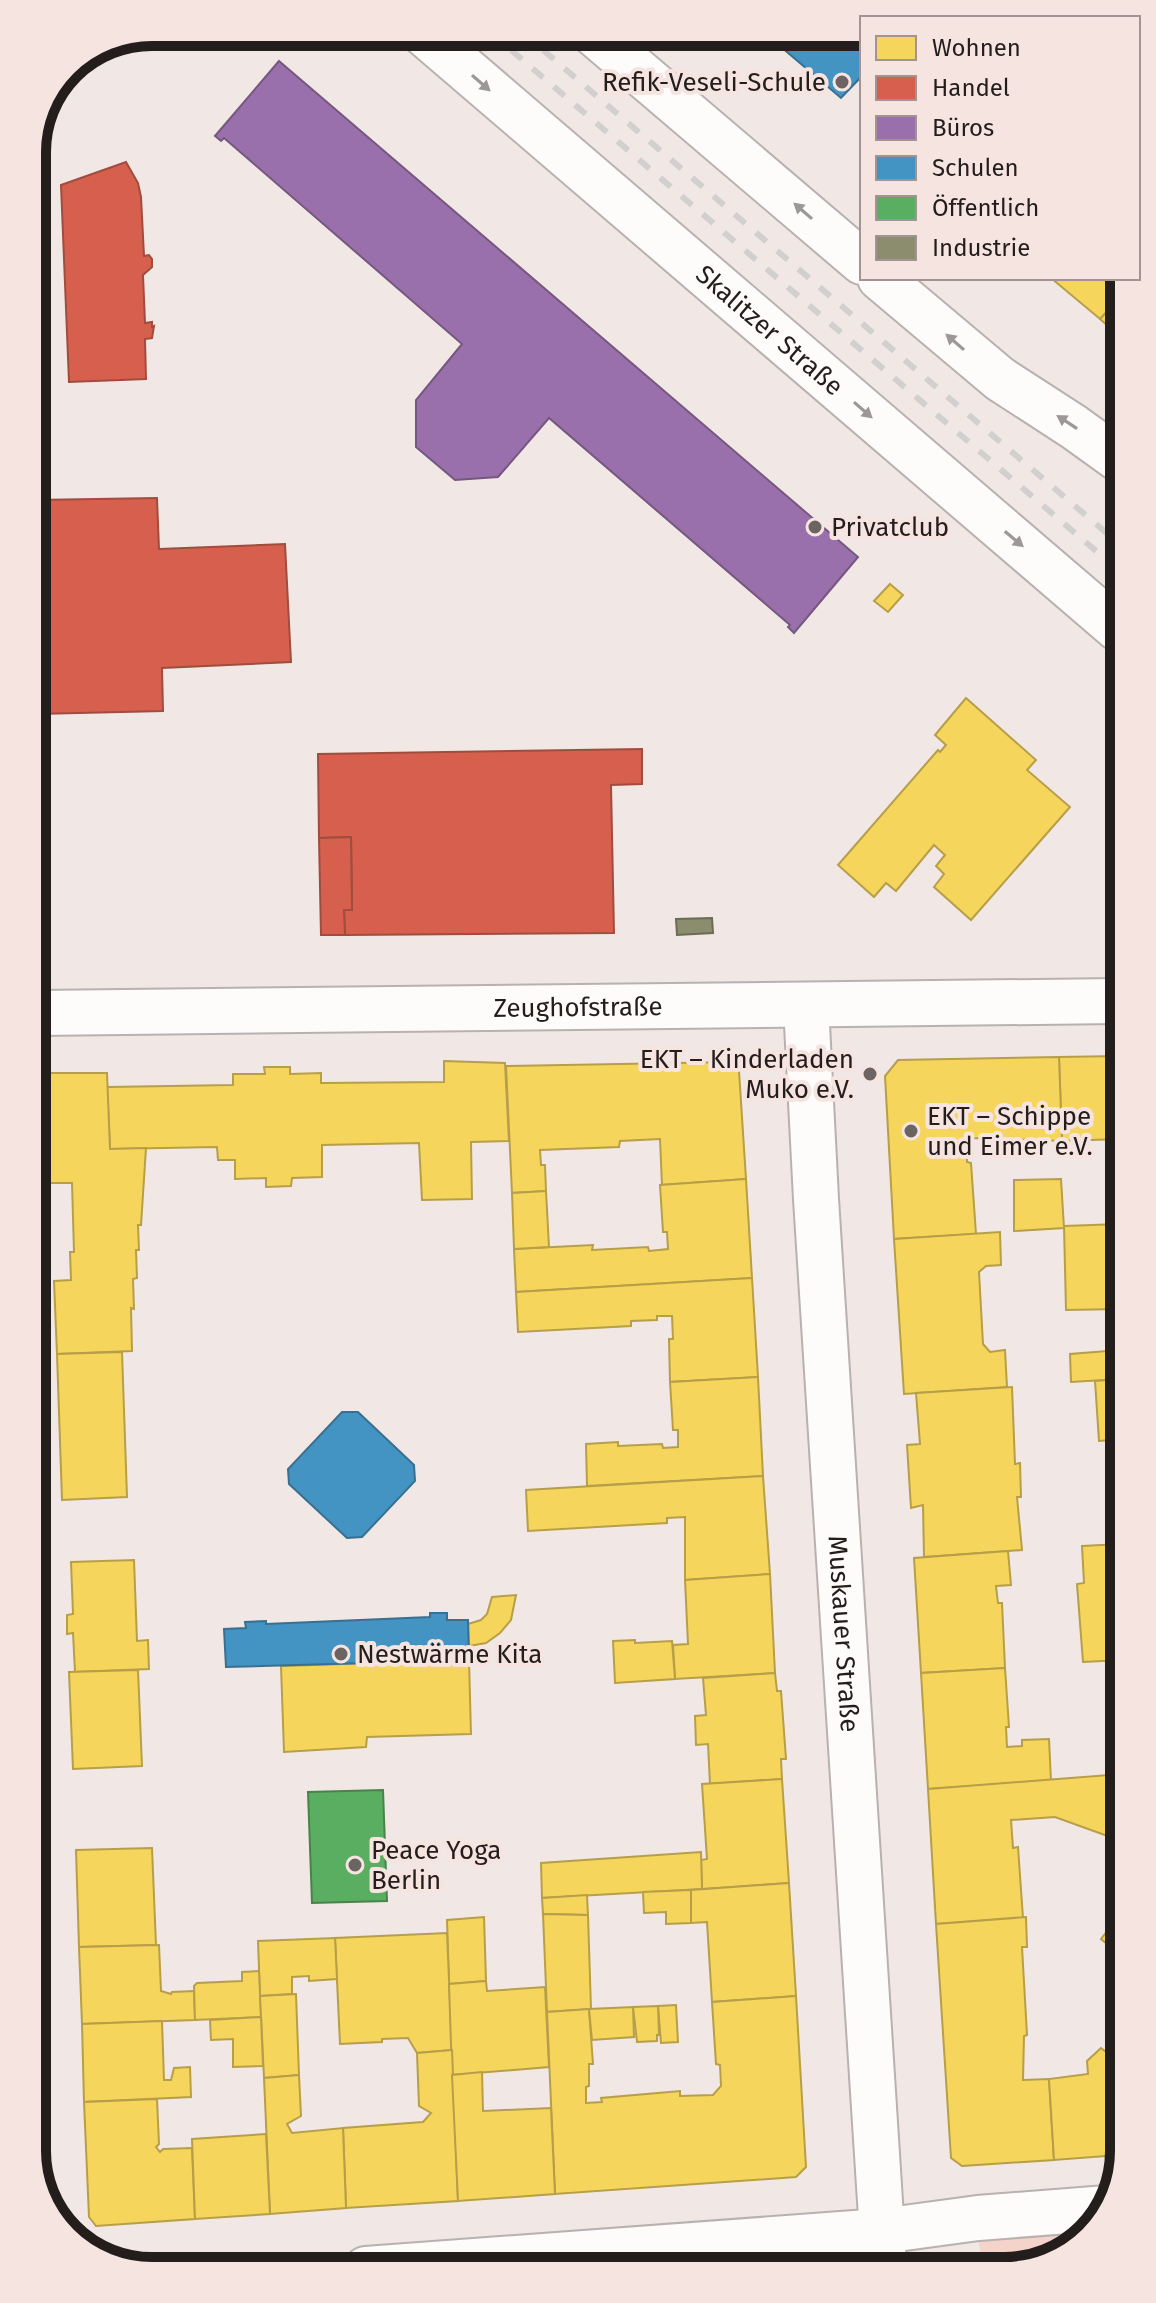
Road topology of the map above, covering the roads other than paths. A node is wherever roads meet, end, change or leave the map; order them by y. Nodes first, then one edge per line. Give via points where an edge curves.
1 (438, 46) edge
2 (608, 46) edge
3 (860, 260) edge
4 (882, 280) edge
5 (1110, 453) edge
6 (1110, 622) edge
7 (1110, 1001) edge
8 (806, 1005) junction
9 (46, 1013) edge
10 (1093, 2209) edge
11 (883, 2247) edge
12 (648, 2257) edge

1 -> 6 street, Skalitzer Straße
3 -> 2 street
5 -> 4 street via 1000,379
7 - 8 street, Zeughofstraße
8 - 9 street, Zeughofstraße
8 - 11 street, Muskauer Straße
10 - 11 street via 978,2218
11 - 12 street

